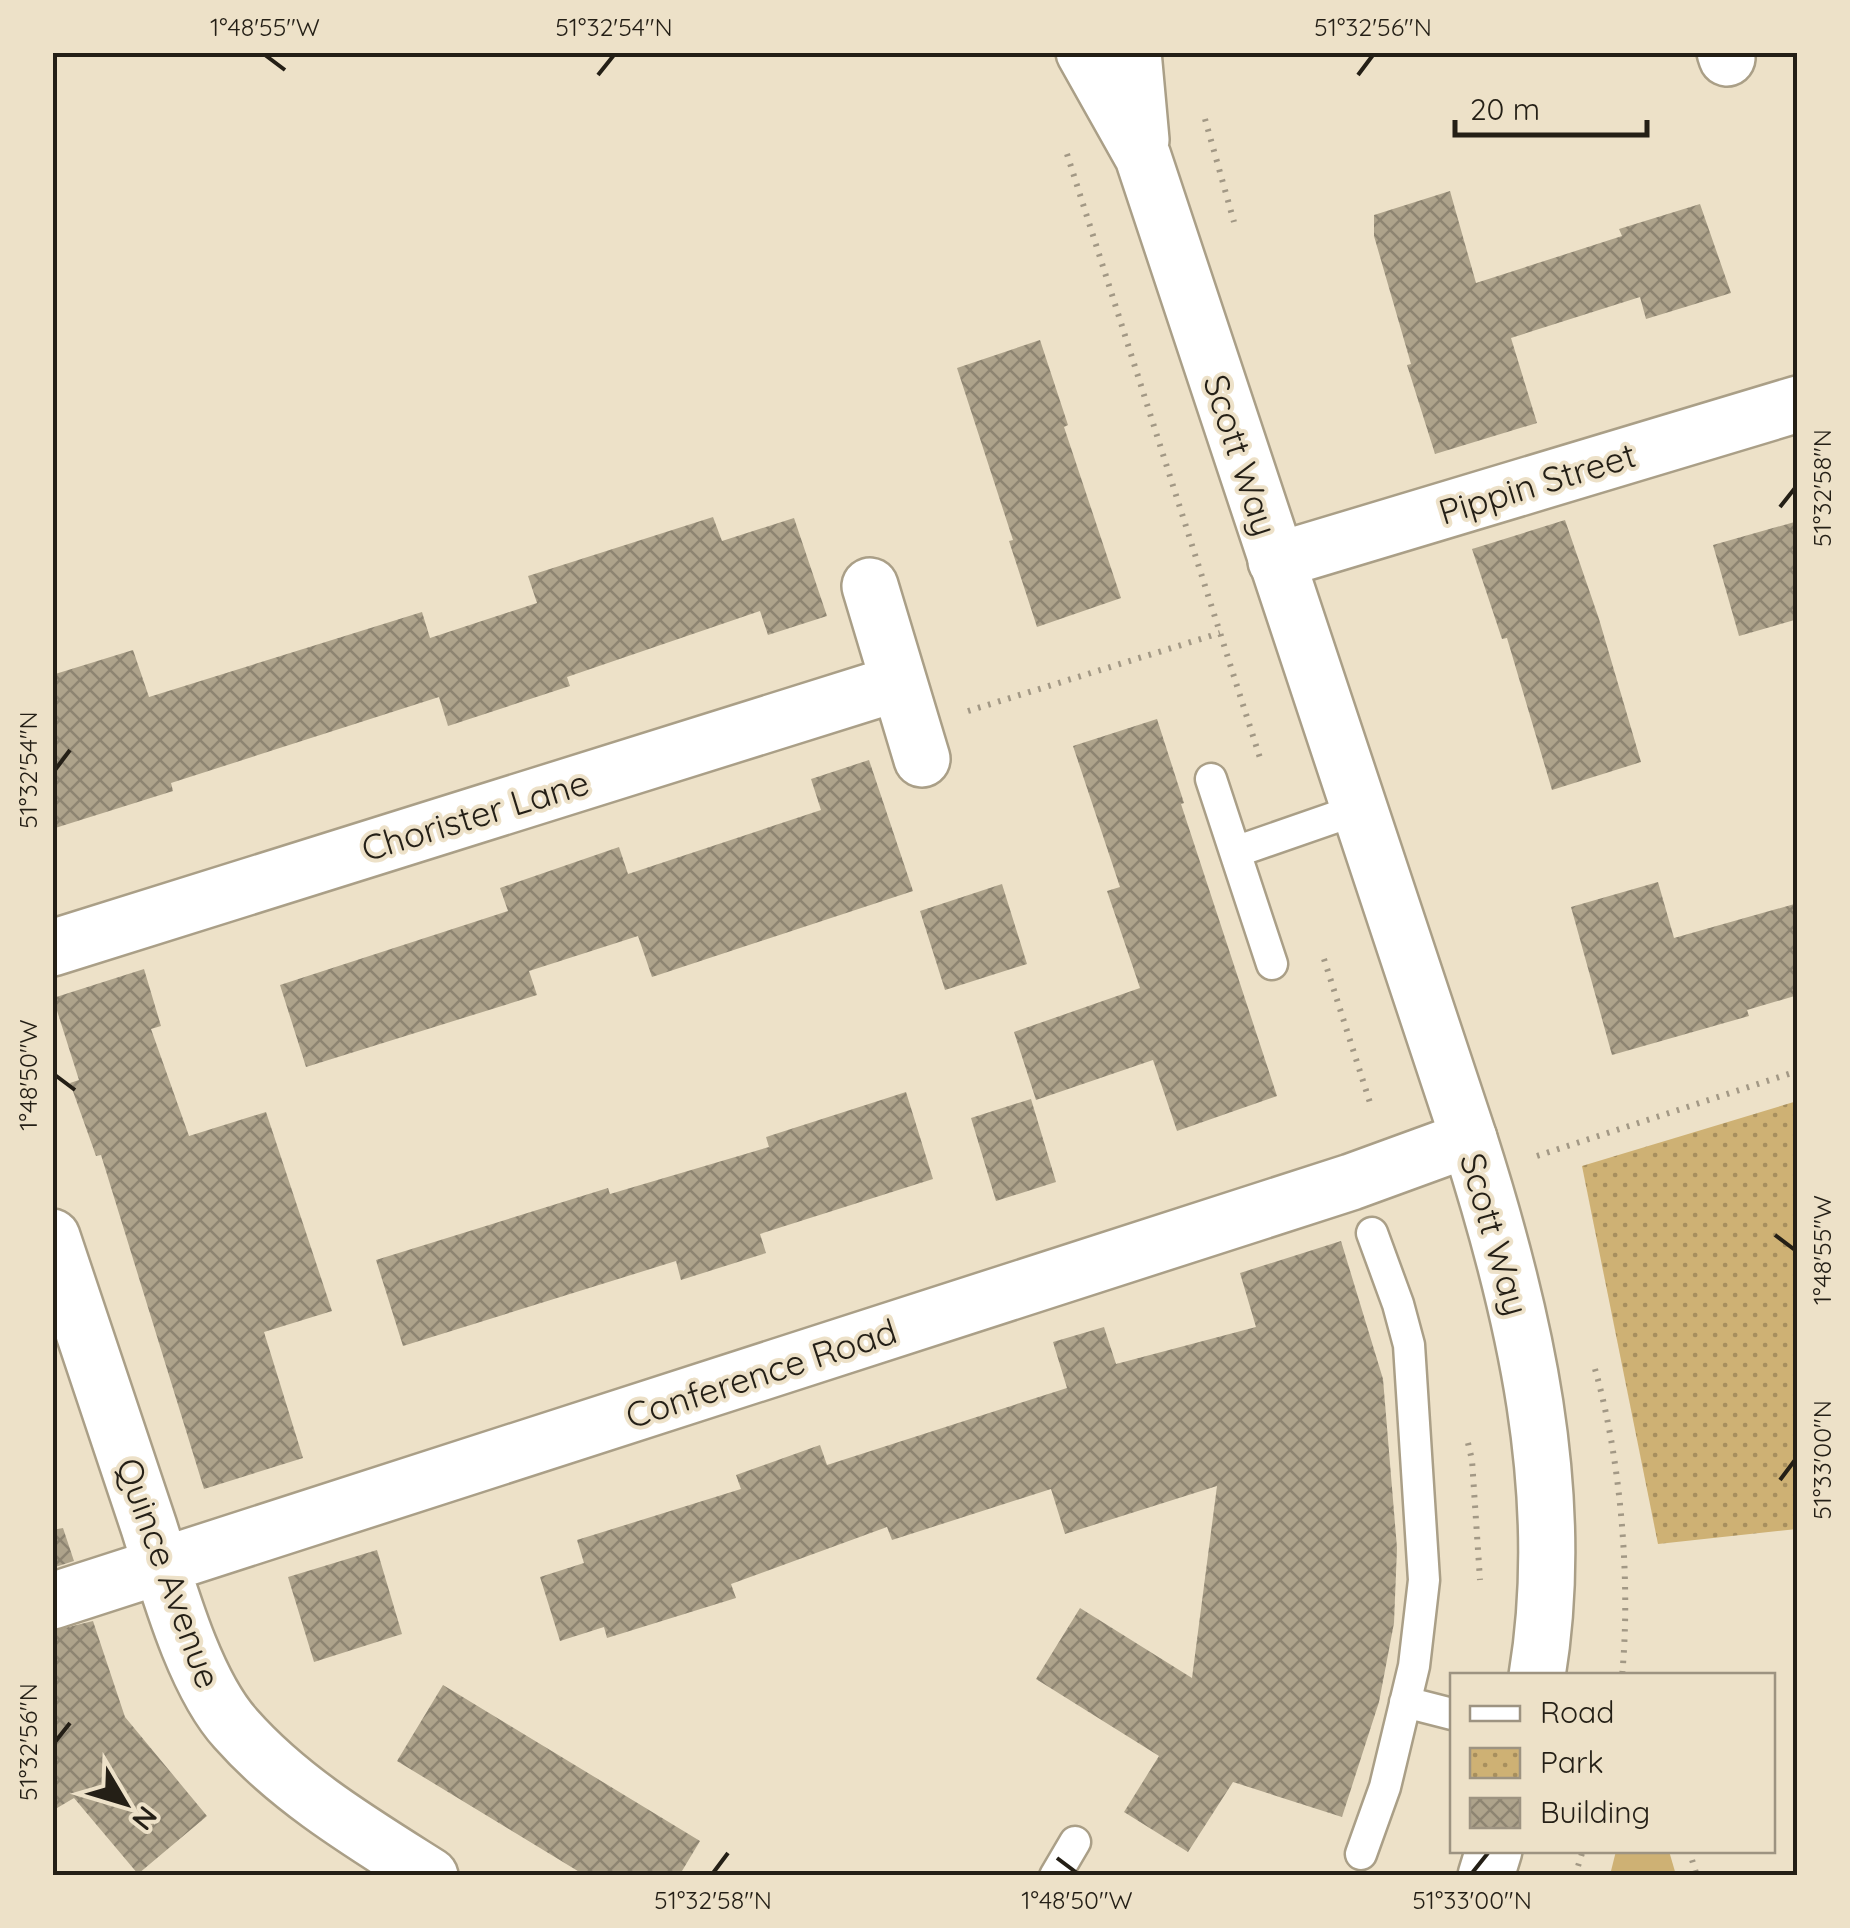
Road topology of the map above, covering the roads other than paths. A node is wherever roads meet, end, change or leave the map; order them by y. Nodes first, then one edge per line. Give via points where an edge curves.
1 (1084, 52) edge
2 (1132, 52) edge
3 (1143, 158) junction
4 (1798, 404) edge
5 (1276, 561) junction
6 (870, 586) dead end
7 (1211, 779) dead end
8 (1359, 809) junction
9 (1235, 852) junction
10 (52, 948) edge
11 (1272, 964) dead end
12 (1468, 1139) junction
13 (1372, 1232) dead end
14 (52, 1237) edge
15 (162, 1567) junction
16 (52, 1601) edge
17 (1537, 1673) edge
18 (1405, 1702) junction
19 (1450, 1713) edge
20 (1075, 1842) dead end
21 (1361, 1854) dead end
22 (407, 1870) edge
23 (1055, 1876) edge

1 - 3 street, Scott Way
2 - 3 street, Scott Way
3 - 5 street, Scott Way
4 - 5 street, Pippin Street
5 - 8 street, Scott Way
6 - 10 street, Chorister Lane via 910,723
7 - 9 lane
8 - 9 lane
8 - 12 street, Scott Way
9 - 11 lane
12 - 15 street, Conference Road
12 - 17 street, Scott Way via 1510,1274 1538,1418 1546,1526
13 - 18 lane via 1408,1345 1418,1453 1424,1580
14 - 15 street, Quince Avenue
15 - 16 street, Conference Road
15 - 22 street, Quince Avenue via 204,1680 233,1727 278,1772
18 - 19 lane
18 - 21 lane
20 - 23 lane

